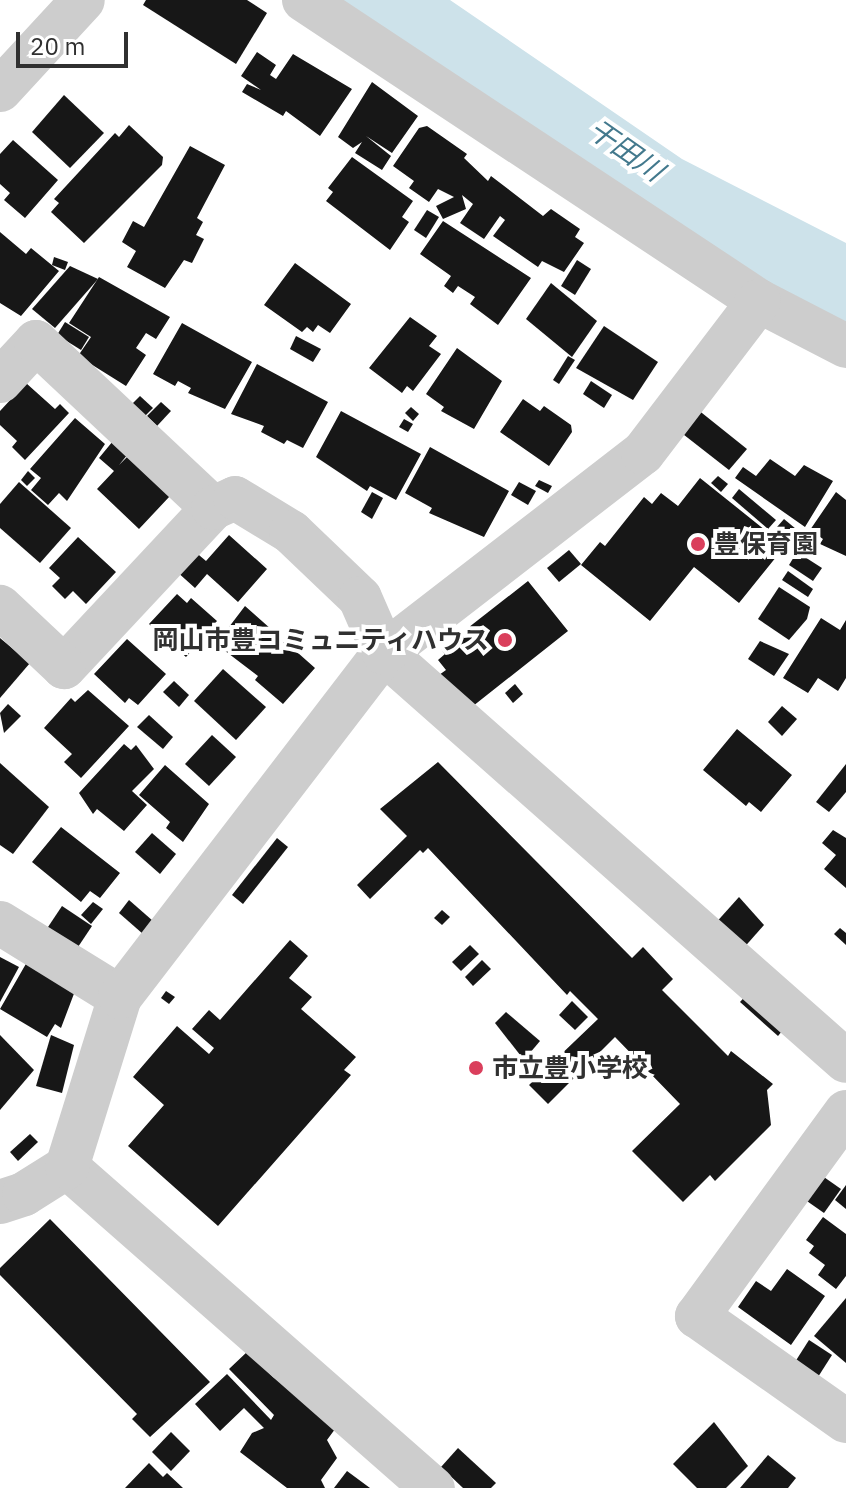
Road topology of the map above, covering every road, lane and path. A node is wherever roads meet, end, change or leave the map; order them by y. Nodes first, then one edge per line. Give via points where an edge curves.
1 (83, 0) edge
2 (304, 0) edge
3 (0, 90) edge
4 (759, 301) junction
5 (846, 346) edge
6 (0, 381) edge
7 (213, 508) junction
8 (0, 607) edge
9 (384, 653) junction
10 (0, 923) edge
11 (120, 997) junction
12 (846, 1061) edge
13 (846, 1112) edge
14 (67, 1167) junction
15 (0, 1202) edge
16 (846, 1421) edge
17 (433, 1488) edge

1 - 3 street
2 - 4 street
4 - 5 street
4 - 9 street via 643,453
6 - 7 street via 36,342
7 - 8 street via 64,667
7 - 9 street via 235,498 291,532 360,598
9 - 11 street
9 - 12 street
10 - 11 street
11 - 14 street
13 - 16 street via 697,1316
14 - 15 street via 24,1194
14 - 17 street

